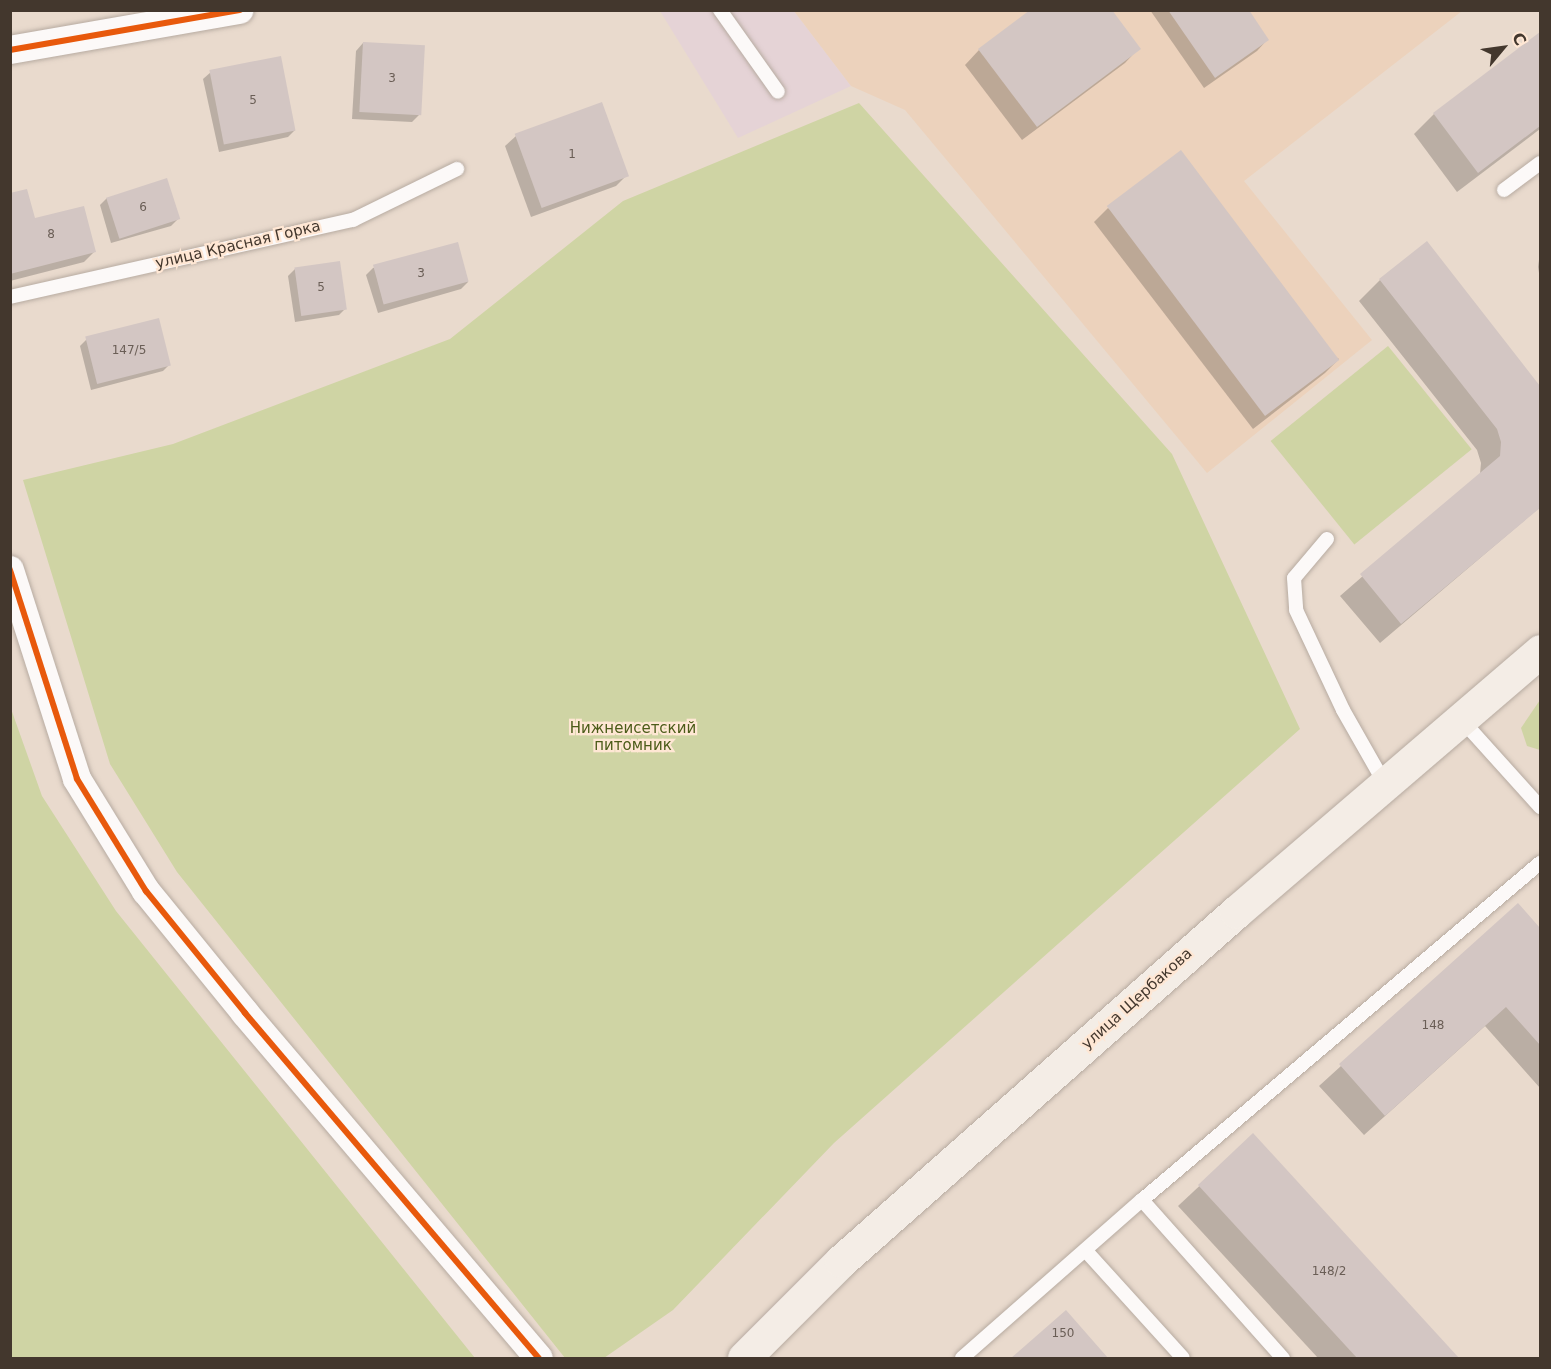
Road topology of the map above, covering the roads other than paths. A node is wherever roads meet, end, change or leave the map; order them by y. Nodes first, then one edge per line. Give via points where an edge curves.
1 (240, 10) edge
2 (720, 10) edge
3 (10, 50) edge
4 (778, 92) dead end
5 (1540, 163) edge
6 (457, 169) dead end
7 (1504, 190) dead end
8 (10, 297) edge
9 (1327, 539) dead end
10 (10, 570) edge
11 (1540, 651) edge
12 (1460, 718) junction
13 (1385, 784) junction
14 (1540, 807) edge
15 (1540, 863) edge
16 (1142, 1200) junction
17 (1086, 1251) junction
18 (540, 1359) edge
19 (744, 1359) edge
20 (962, 1359) edge
21 (1183, 1359) edge
22 (1283, 1359) edge

1 - 3 street
2 - 4 lane
5 - 7 lane
6 - 8 lane, улица Красная Горка via 352,220
9 - 13 lane via 1294,578 1296,610 1343,710
10 - 18 street via 77,779 146,891
11 - 12 main road, улица Щербакова
12 - 13 main road, улица Щербакова
12 - 14 lane
13 - 19 main road, улица Щербакова via 841,1261
15 - 16 lane
16 - 17 lane
16 - 22 lane
17 - 20 lane
17 - 21 lane

